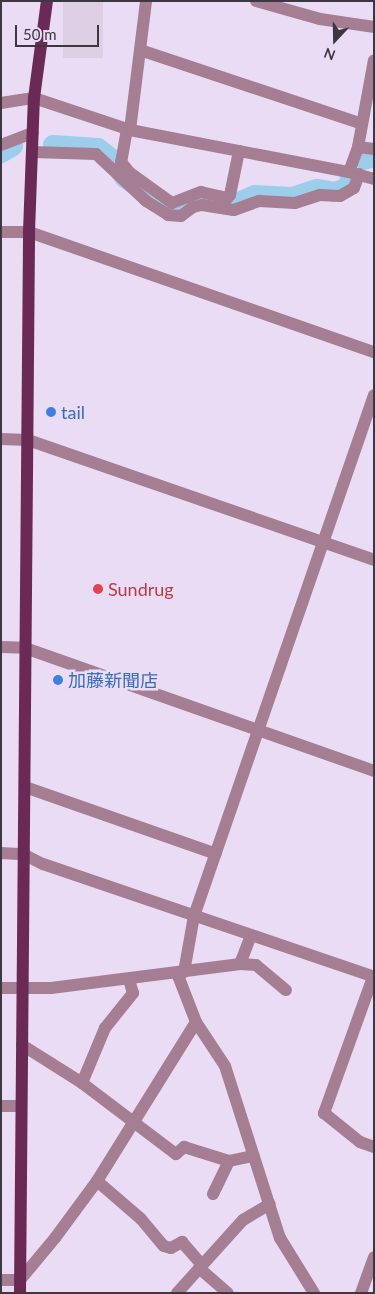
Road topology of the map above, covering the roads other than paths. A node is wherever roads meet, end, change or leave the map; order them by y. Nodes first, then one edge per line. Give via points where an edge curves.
1 (47, 1) edge
2 (146, 1) edge
3 (256, 1) edge
4 (374, 27) edge
5 (140, 50) junction
6 (374, 60) edge
7 (34, 98) junction
8 (1, 103) edge
9 (362, 124) junction
10 (128, 129) junction
11 (33, 134) junction
12 (1, 145) edge
13 (358, 147) junction
14 (374, 149) edge
15 (240, 150) junction
16 (32, 152) junction
17 (354, 173) junction
18 (374, 179) edge
19 (1, 232) edge
20 (29, 232) junction
21 (374, 352) edge
22 (374, 395) edge
23 (1, 440) edge
24 (28, 440) junction
25 (323, 542) junction
26 (374, 560) edge
27 (1, 647) edge
28 (24, 648) junction
29 (259, 731) junction
30 (374, 771) edge
31 (25, 787) junction
32 (1, 853) edge
33 (22, 854) junction
34 (216, 854) junction
35 (194, 916) junction
36 (251, 935) junction
37 (240, 964) junction
38 (181, 972) junction
39 (373, 977) edge
40 (129, 980) junction
41 (1, 988) edge
42 (23, 988) junction
43 (286, 990) dead end
44 (196, 1022) junction
45 (22, 1045) junction
46 (82, 1083) junction
47 (1, 1106) edge
48 (22, 1106) junction
49 (135, 1122) junction
50 (374, 1146) edge
51 (253, 1156) junction
52 (229, 1161) junction
53 (97, 1181) junction
54 (213, 1194) dead end
55 (270, 1204) junction
56 (374, 1257) edge
57 (201, 1266) junction
58 (1, 1280) edge
59 (20, 1286) edge
60 (177, 1293) edge
61 (228, 1293) edge
62 (314, 1293) edge
63 (361, 1293) edge

1 - 7 main road
2 - 5 street
3 - 4 street via 320,19
5 - 9 street
5 - 10 street
6 - 9 street
7 - 8 street
7 - 10 street
7 - 11 main road
9 - 13 street
10 - 15 street
10 - 15 street via 121,162 129,172 172,203 201,192 227,198
11 - 12 street
11 - 16 main road
13 - 14 street
13 - 17 street
15 - 17 street
16 - 17 street via 96,154 146,201 168,215 181,216 202,205 234,210 259,200 295,203 320,195 340,196 354,188
16 - 20 main road
17 - 18 street
19 - 20 street
20 - 21 street
20 - 24 main road
22 - 25 street
23 - 24 street
24 - 25 street
24 - 28 main road
25 - 26 street
25 - 29 street
27 - 28 street
28 - 29 street
28 - 31 main road
29 - 30 street
29 - 34 street
31 - 33 main road
31 - 34 street
32 - 33 street
33 - 35 street
33 - 42 main road
34 - 35 street
35 - 36 street
35 - 38 street
36 - 37 street
36 - 39 street
37 - 38 street
37 - 43 street via 256,966
38 - 40 street
38 - 44 street
39 - 50 street via 324,1113 360,1142
40 - 42 street
40 - 46 street via 133,993 105,1028
41 - 42 street
42 - 45 main road
44 - 49 street
44 - 51 street via 225,1066
45 - 46 street
45 - 48 main road
46 - 49 street
47 - 48 street
48 - 59 main road
49 - 52 street via 176,1154 184,1147
49 - 53 street
51 - 52 street
51 - 55 street
52 - 54 street
53 - 57 street via 141,1219 164,1246 171,1248 182,1242
53 - 59 street
55 - 57 street via 243,1220
55 - 62 street via 280,1238
56 - 63 street
57 - 60 street
57 - 61 street
58 - 59 street

